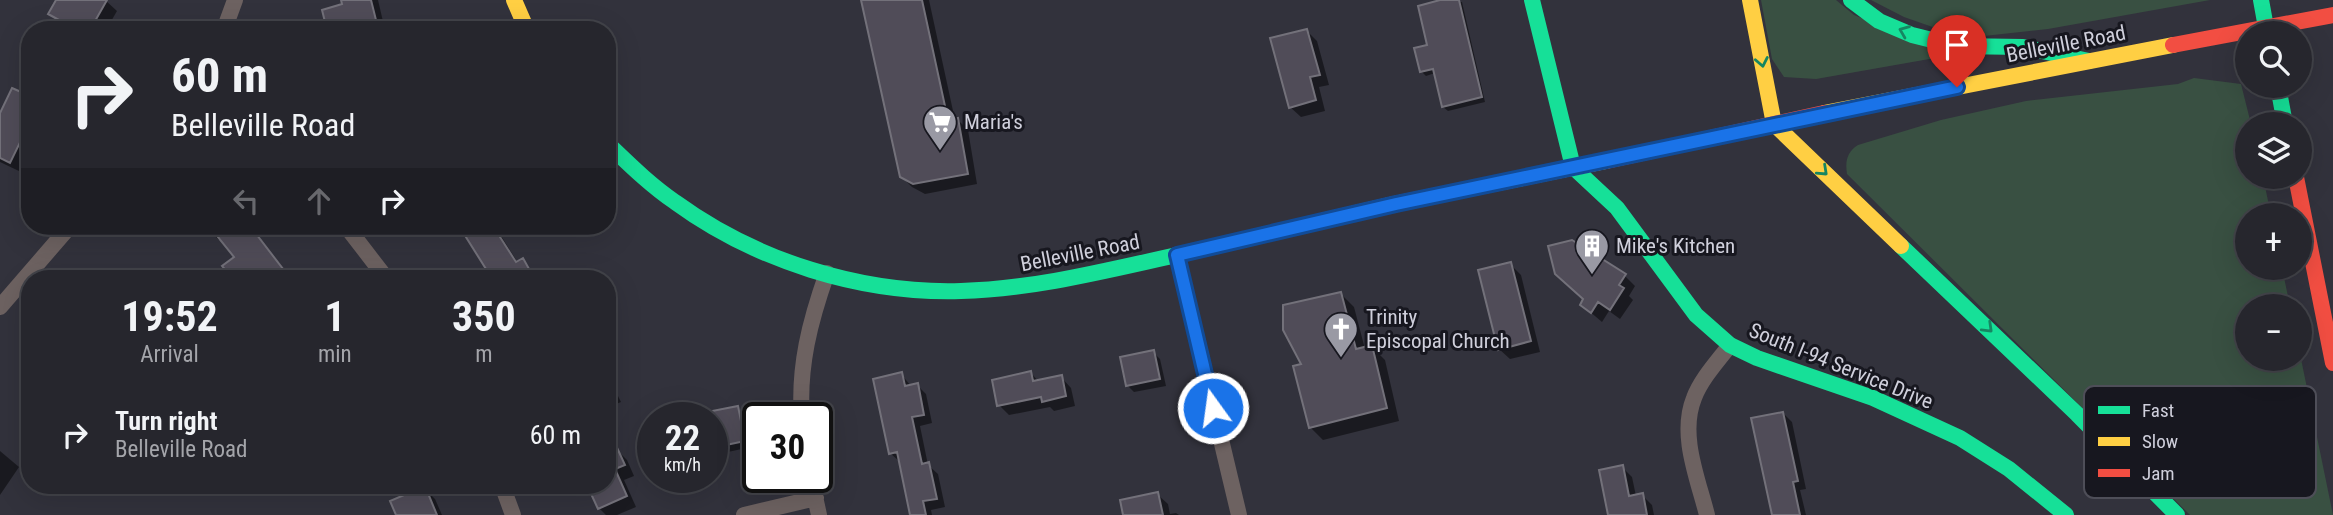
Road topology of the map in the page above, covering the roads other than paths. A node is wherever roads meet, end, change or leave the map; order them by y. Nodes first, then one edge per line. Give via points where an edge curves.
1 (235, 0) edge
2 (514, 0) edge
3 (1532, 0) edge
4 (1750, 0) edge
5 (1851, 0) edge
6 (2261, 0) edge
7 (2333, 15) edge
8 (227, 21) edge
9 (523, 21) edge
10 (2265, 21) edge
11 (2089, 61) junction
12 (1774, 124) junction
13 (616, 152) edge
14 (1573, 167) junction
15 (2298, 189) edge
16 (62, 235) edge
17 (353, 235) edge
18 (1177, 255) junction
19 (32, 270) edge
20 (380, 270) edge
21 (827, 273) junction
22 (21, 283) edge
23 (0, 307) edge
24 (1730, 345) junction
25 (2333, 363) edge
26 (802, 402) edge
27 (2084, 423) edge
28 (815, 493) edge
29 (505, 494) edge
30 (816, 498) junction
31 (2160, 498) edge
32 (513, 515) edge
33 (744, 515) edge
34 (819, 515) edge
35 (1239, 515) edge
36 (1707, 515) edge
37 (2066, 515) edge
38 (2177, 515) edge

1 - 8 street
2 - 9 main road
3 - 14 main road
4 -> 12 main road
11 -> 5 main road via 2023,47 1956,46 1912,35 1879,21
6 - 10 main road
7 - 11 main road, Belleville Road, bridge
11 - 12 main road, Belleville Road
12 - 14 main road, Belleville Road
12 -> 27 main road
13 - 21 main road, Belleville Road via 678,205 713,227 780,259
14 - 18 main road, Belleville Road
14 - 24 main road, South I-94 Service Drive via 1617,208 1696,315
15 - 25 main road
16 - 19 street
17 - 20 street
18 - 21 main road, Belleville Road via 1041,284 976,290 895,288
18 - 35 street
21 - 26 street via 803,355
22 - 23 street
24 - 36 street via 1693,398 1689,419 1689,440
24 - 37 main road, South I-94 Service Drive via 1873,398 1960,438
28 - 30 street
29 - 32 street
30 - 33 street
30 - 34 street
31 -> 38 main road

